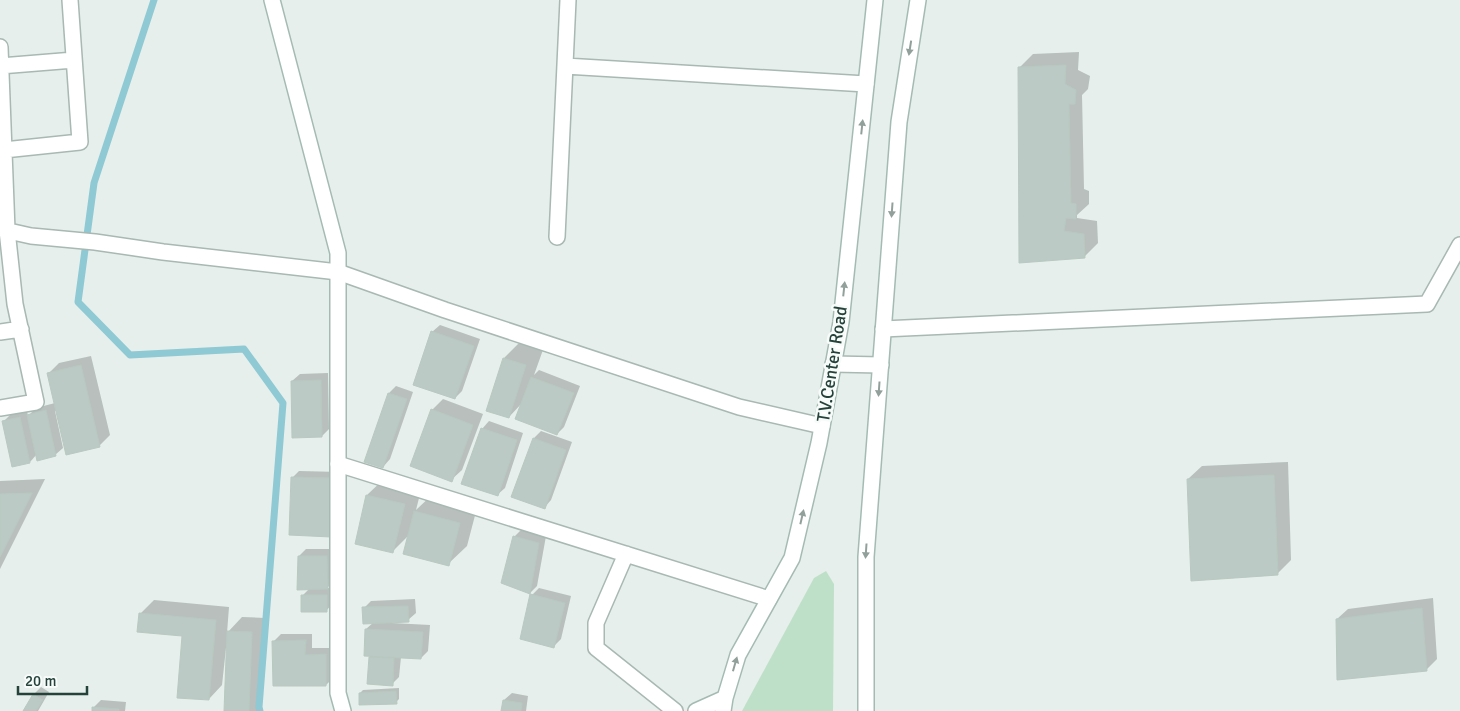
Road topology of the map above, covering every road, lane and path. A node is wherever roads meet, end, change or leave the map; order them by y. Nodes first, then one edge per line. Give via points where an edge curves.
1 (70, 0) edge
2 (272, 0) edge
3 (568, 0) edge
4 (875, 0) edge
5 (914, 0) edge
6 (0, 47) edge
7 (74, 60) junction
8 (0, 66) edge
9 (565, 66) junction
10 (866, 84) junction
11 (4, 150) junction
12 (4, 230) edge
13 (557, 238) dead end
14 (1460, 245) edge
15 (338, 272) junction
16 (21, 329) junction
17 (883, 329) junction
18 (0, 332) edge
19 (834, 364) junction
20 (880, 365) junction
21 (0, 408) edge
22 (822, 426) junction
23 (338, 464) junction
24 (626, 554) junction
25 (769, 599) junction
26 (724, 704) edge
27 (343, 711) edge
28 (675, 711) edge
29 (696, 711) edge
30 (866, 711) edge

1 - 7 street
2 - 15 street via 338,253
3 - 9 street
4 - 10 street, T.V.Center Road
5 -> 17 street via 899,122
6 - 8 street
7 - 8 street
7 - 11 street via 80,142
8 - 11 street
9 - 10 street
9 - 13 street
19 -> 10 street, T.V.Center Road
11 - 12 street
12 - 15 street via 31,236
12 - 16 street
14 - 17 street via 1427,304
15 - 22 street via 739,407
15 - 23 street
16 - 18 street
16 - 21 street via 36,402
17 - 20 street
19 - 20 street
19 - 22 street, T.V.Center Road
20 -> 30 street via 866,557
25 -> 22 street, T.V.Center Road via 792,558
23 - 24 street
23 - 27 street via 338,693
24 - 25 street
24 - 28 street via 596,623 596,648
26 -> 25 street, T.V.Center Road via 738,655
26 - 29 street

